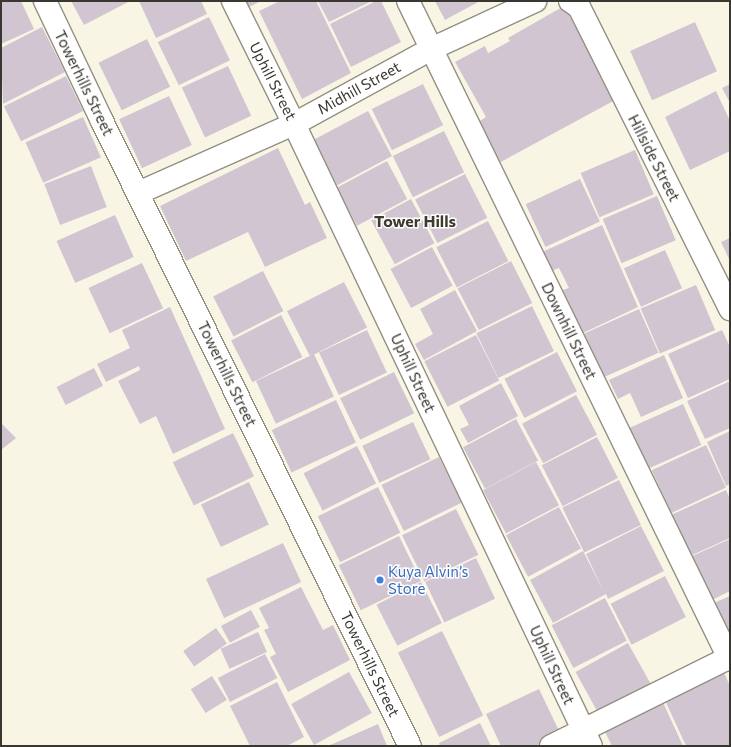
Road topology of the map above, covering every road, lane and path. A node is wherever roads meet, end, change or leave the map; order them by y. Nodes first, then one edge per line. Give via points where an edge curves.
1 (45, 1) edge
2 (233, 1) edge
3 (408, 1) edge
4 (535, 1) edge
5 (574, 4) edge
6 (431, 49) junction
7 (294, 124) junction
8 (138, 193) junction
9 (730, 309) edge
10 (730, 659) edge
11 (587, 739) edge
12 (410, 746) edge
13 (551, 746) edge

1 - 8 street, Towerhills Street
2 - 7 street, Uphill Street
3 - 6 street, Downhill Street
4 - 6 street, Midhill Street
5 - 9 street, Hillside Street
6 - 7 street, Midhill Street
6 - 10 street, Downhill Street
7 - 8 street, Midhill Street
7 - 11 street, Uphill Street
8 - 12 street, Towerhills Street
10 - 11 street
11 - 13 street

